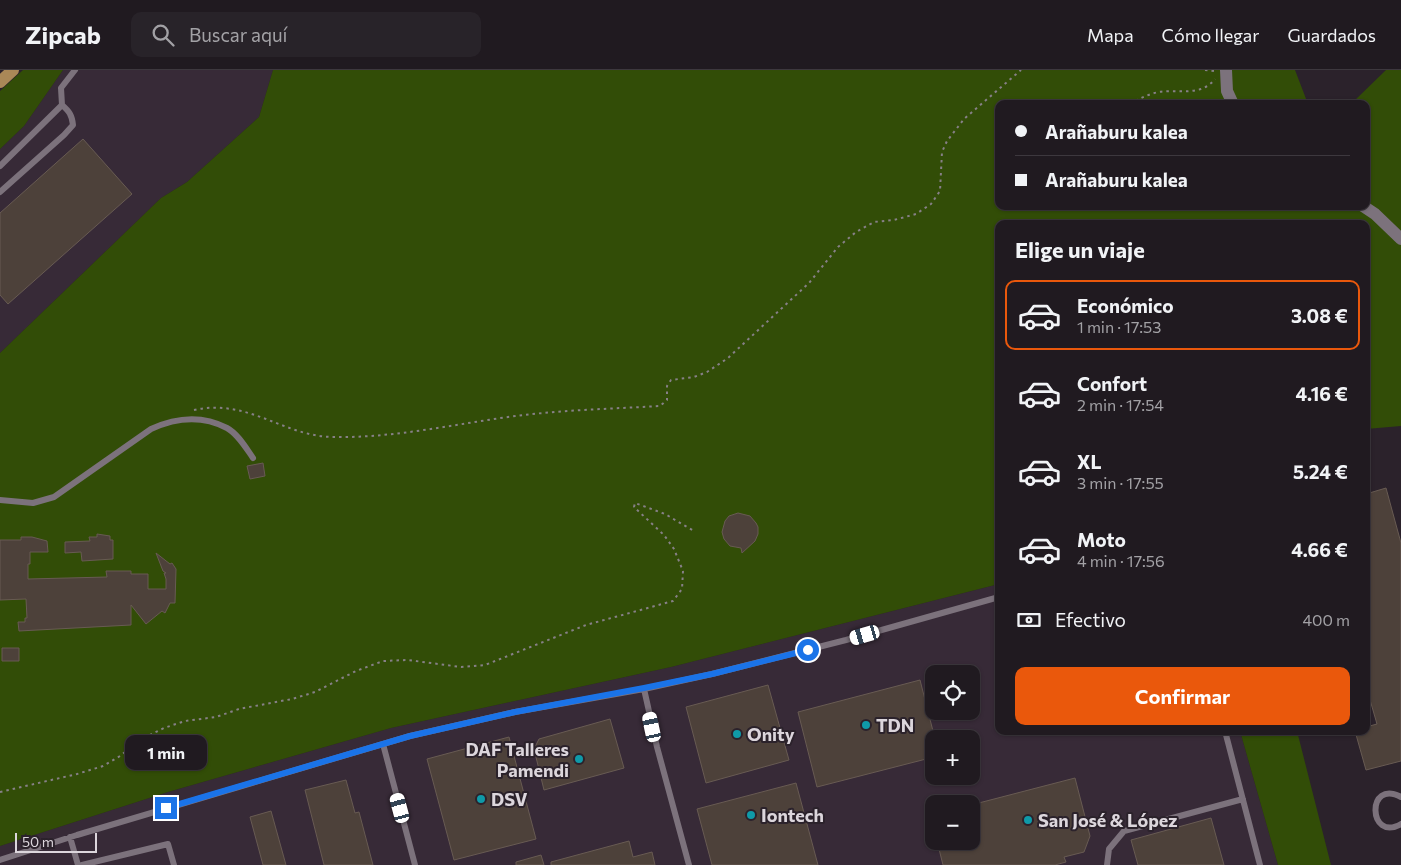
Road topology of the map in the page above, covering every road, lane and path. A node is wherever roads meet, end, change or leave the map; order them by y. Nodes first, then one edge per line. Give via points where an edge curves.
1 (13, 70) edge
2 (75, 70) edge
3 (1021, 70) edge
4 (1225, 71) edge
5 (0, 82) edge
6 (1137, 100) edge
7 (1231, 100) edge
8 (62, 105) junction
9 (0, 166) edge
10 (0, 192) edge
11 (1369, 210) edge
12 (1401, 239) edge
13 (193, 411) dead end
14 (253, 458) dead end
15 (0, 500) edge
16 (694, 531) dead end
17 (995, 598) edge
18 (644, 688) junction
19 (1225, 735) edge
20 (383, 744) junction
21 (0, 792) edge
22 (1401, 797) edge
23 (1243, 799) junction
24 (1401, 824) edge
25 (70, 837) junction
26 (0, 860) edge
27 (80, 865) edge
28 (174, 865) edge
29 (415, 865) edge
30 (689, 865) edge
31 (1108, 865) edge
32 (1260, 865) edge

1 - 5 main road
2 - 8 lane via 62,88
3 - 13 path via 964,118 947,141 942,152 940,191 931,204 916,214 874,222 856,232 838,247 809,283 728,358 707,372 671,380 667,386 667,400 660,406 547,412 441,429 335,438 298,431 227,408
4 - 6 path via 1200,90 1160,92
4 - 7 street
8 - 9 lane
8 - 10 lane via 69,111 73,125
11 - 12 street
14 - 15 lane via 229,428 187,418 151,429 54,497 33,503
16 - 21 path via 665,514 634,503 664,535 683,570 682,589 673,601 586,625 485,666 383,661 292,699 164,728 140,740 103,766
17 - 18 lane via 836,643
18 - 20 lane via 515,712
18 - 30 lane
19 - 23 lane
20 - 25 lane
20 - 29 lane
22 - 24 lane via 1394,794 1380,798 1374,813 1384,826
23 - 31 lane via 1124,831 1108,849
23 - 32 lane
25 - 26 lane
25 - 27 lane
27 - 28 lane via 168,844

